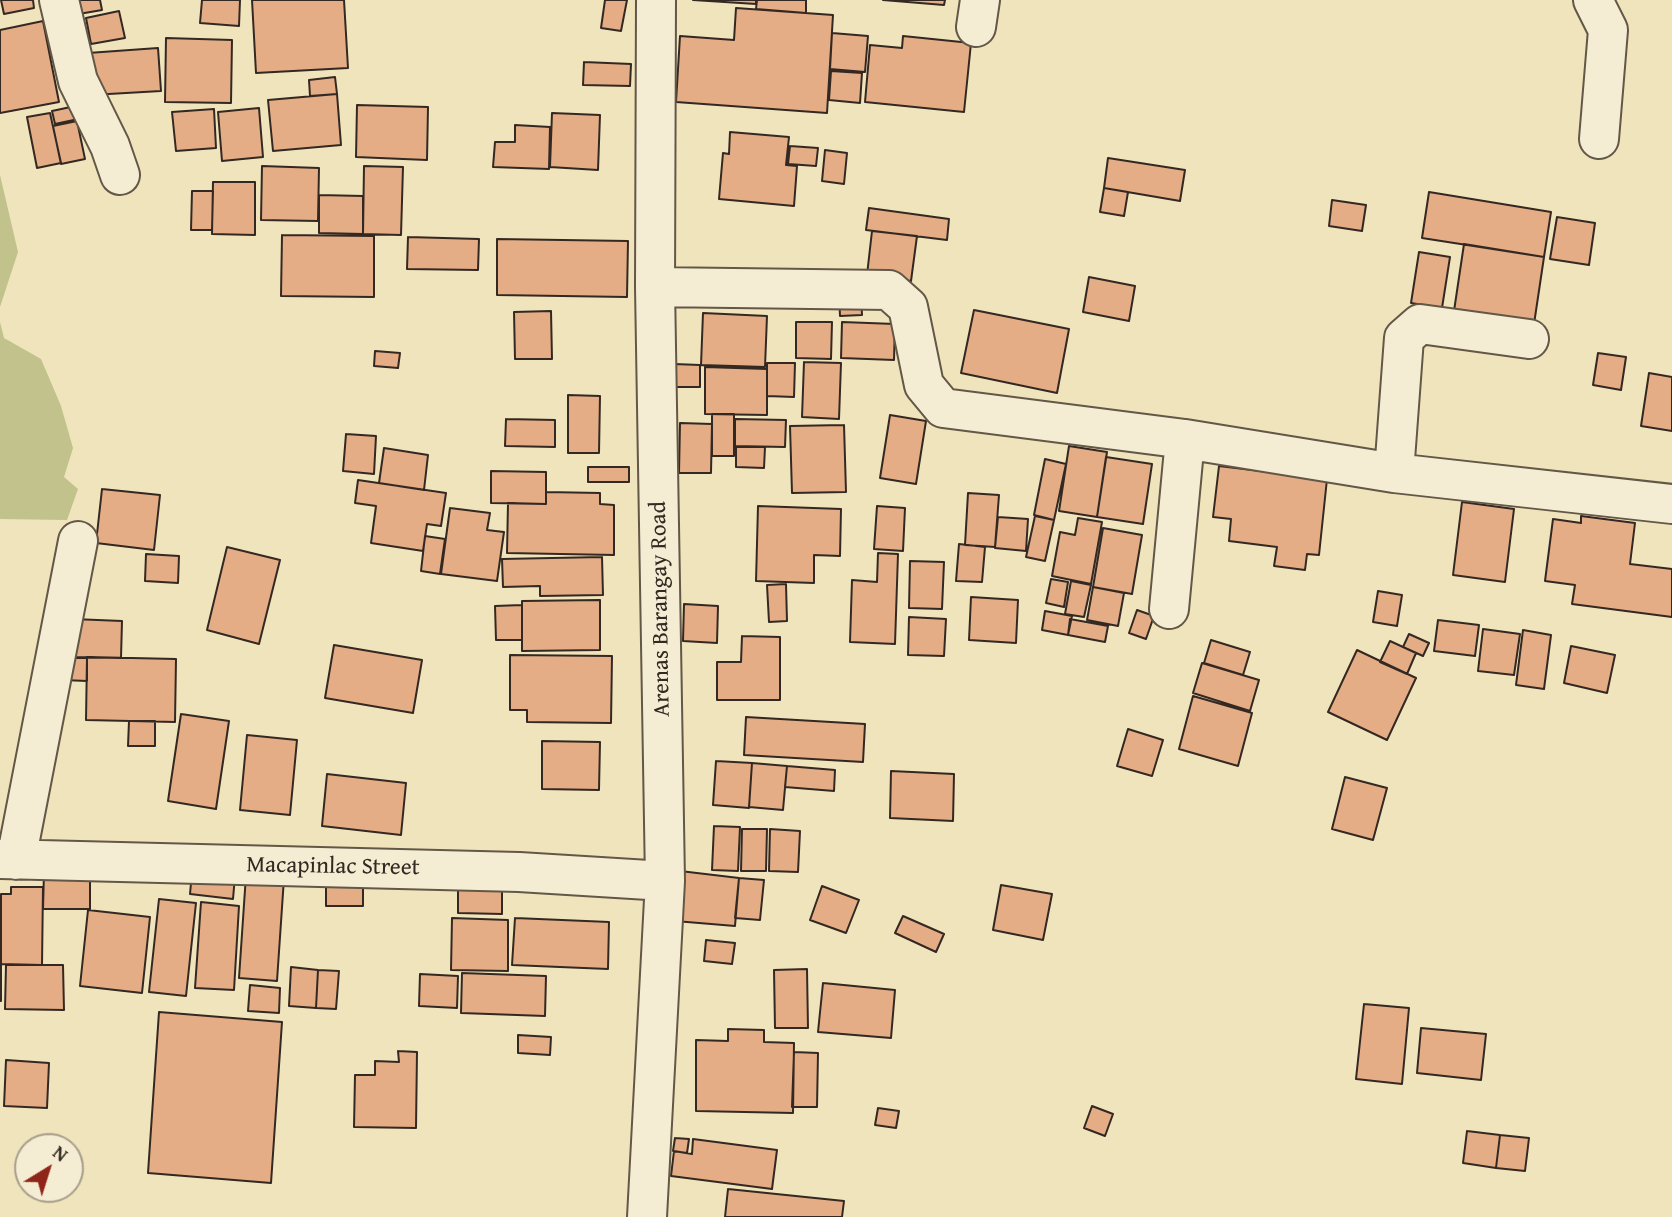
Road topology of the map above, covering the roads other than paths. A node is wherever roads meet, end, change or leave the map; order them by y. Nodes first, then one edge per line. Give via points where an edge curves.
1 (59, 0) edge
2 (656, 0) edge
3 (1593, 0) edge
4 (1600, 139) dead end
5 (120, 175) dead end
6 (655, 287) junction
7 (1529, 339) dead end
8 (1185, 439) junction
9 (1394, 473) junction
10 (1672, 504) edge
11 (78, 541) dead end
12 (1169, 609) dead end
13 (8, 859) edge
14 (665, 881) junction
15 (647, 1217) edge

1 - 5 street via 78,81
2 - 6 street, Arenas Barangay Road
3 - 4 street via 1608,30
6 - 8 street via 888,290 908,307 924,385 943,408
6 - 14 street, Arenas Barangay Road
7 - 9 street via 1420,324 1404,338
8 - 9 street
8 - 12 street
9 - 10 street
11 - 13 street
13 - 14 street, Macapinlac Street via 519,872
14 - 15 street, Arenas Barangay Road

